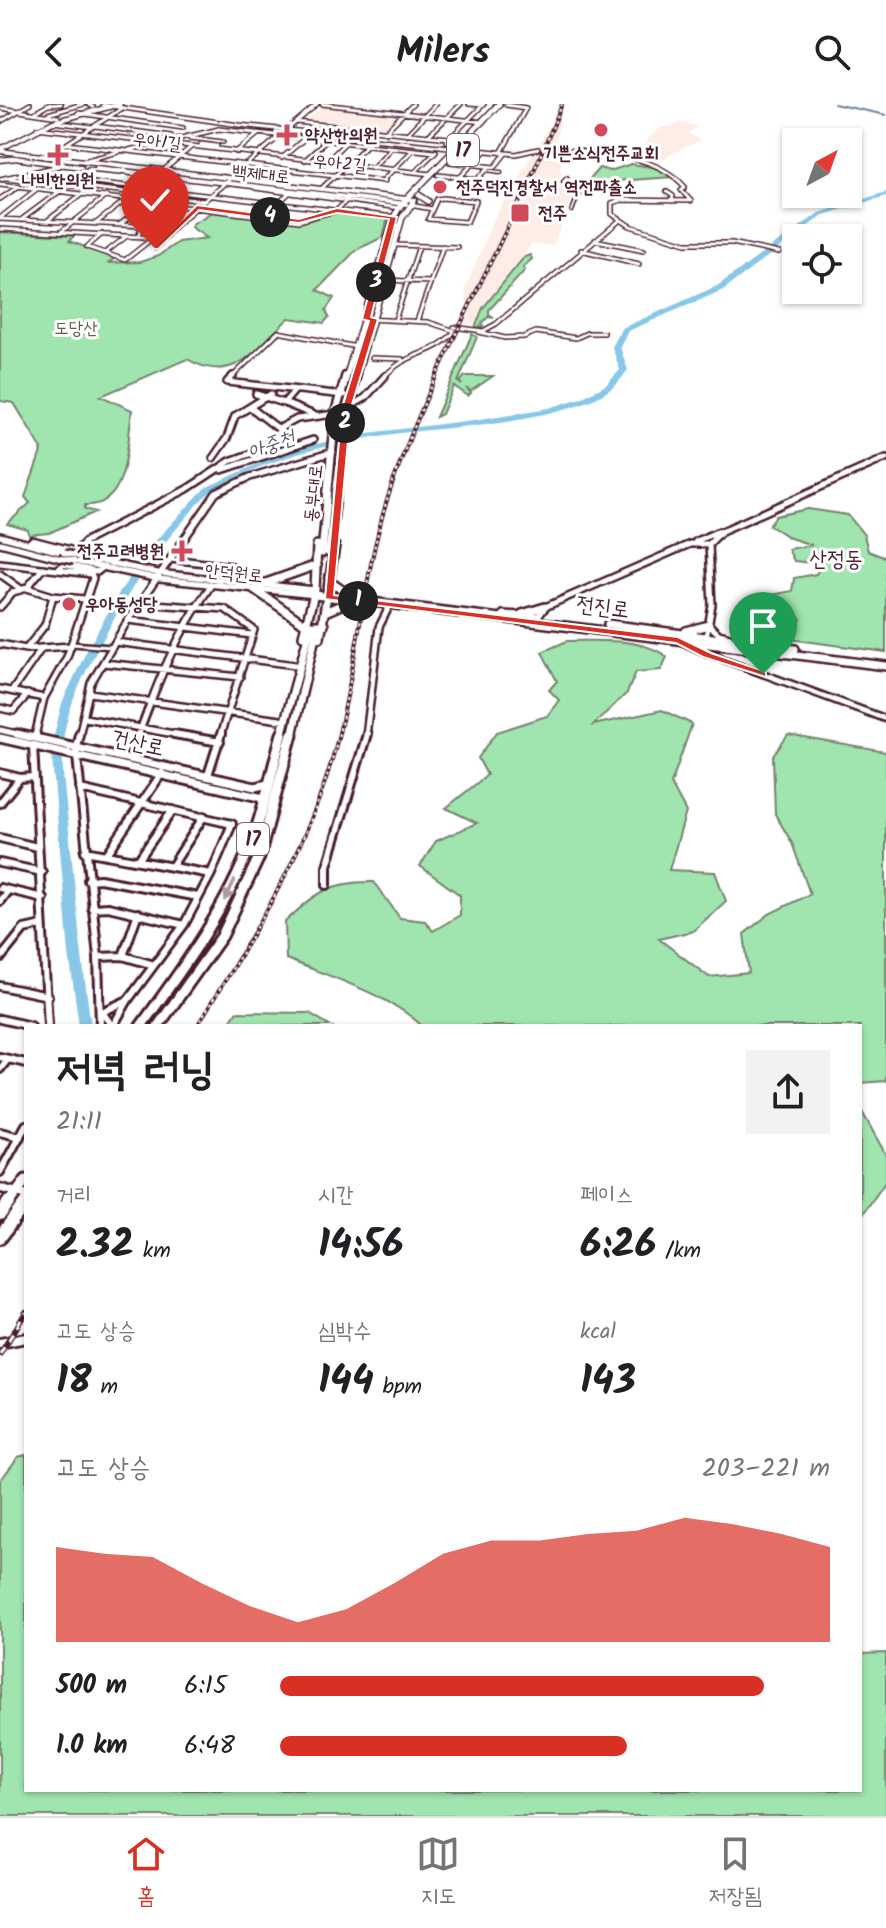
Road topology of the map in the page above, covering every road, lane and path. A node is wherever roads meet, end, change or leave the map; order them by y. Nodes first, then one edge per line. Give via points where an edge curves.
1 (12, 104) edge
2 (30, 104) edge
3 (50, 104) edge
4 (61, 104) edge
5 (320, 104) edge
6 (413, 104) edge
7 (436, 104) edge
8 (461, 104) edge
9 (469, 104) edge
10 (499, 104) edge
11 (506, 104) edge
12 (88, 105) edge
13 (105, 105) edge
14 (483, 105) edge
15 (120, 107) edge
16 (2, 109) edge
17 (19, 111) junction
18 (35, 113) junction
19 (78, 113) junction
20 (405, 113) junction
21 (46, 115) junction
22 (94, 115) junction
23 (426, 116) junction
24 (58, 117) junction
25 (108, 118) junction
26 (196, 118) junction
27 (446, 118) junction
28 (1, 120) edge
29 (468, 120) junction
30 (53, 122) junction
31 (296, 122) junction
32 (483, 122) junction
33 (78, 125) junction
34 (239, 125) junction
35 (94, 127) junction
36 (37, 128) junction
37 (183, 128) junction
38 (218, 129) junction
39 (288, 129) junction
40 (237, 131) junction
41 (67, 132) junction
42 (385, 132) junction
43 (83, 134) junction
44 (258, 134) junction
45 (407, 134) junction
46 (281, 136) junction
47 (428, 136) junction
48 (184, 137) junction
49 (170, 138) junction
50 (374, 138) junction
51 (449, 138) junction
52 (304, 139) junction
53 (326, 141) junction
54 (11, 142) junction
55 (223, 142) junction
56 (157, 143) junction
57 (345, 143) junction
58 (67, 144) junction
59 (367, 145) junction
60 (217, 146) junction
61 (441, 146) junction
62 (191, 147) junction
63 (391, 148) junction
64 (461, 148) junction
65 (538, 149) tunnel mouth
66 (0, 150) edge
67 (212, 150) junction
68 (413, 150) junction
69 (559, 150) tunnel mouth
70 (124, 151) junction
71 (485, 151) junction
72 (435, 152) junction
73 (235, 153) junction
74 (504, 153) junction
75 (19, 155) junction
76 (47, 156) junction
77 (257, 156) junction
78 (178, 158) junction
79 (282, 158) junction
80 (87, 160) junction
81 (304, 161) junction
82 (450, 162) junction
83 (45, 163) junction
84 (325, 163) junction
85 (120, 165) junction
86 (346, 165) junction
87 (471, 165) junction
88 (59, 166) junction
89 (132, 166) junction
90 (244, 166) junction
91 (372, 168) junction
92 (488, 168) junction
93 (165, 169) junction
94 (89, 170) junction
95 (393, 170) junction
96 (120, 172) junction
97 (415, 172) junction
98 (501, 172) dead end
99 (128, 173) junction
100 (190, 173) junction
101 (24, 174) junction
102 (435, 174) junction
103 (335, 176) junction
104 (154, 177) junction
105 (460, 177) junction
106 (6, 178) junction
107 (230, 178) junction
108 (76, 180) junction
109 (0, 181) edge
110 (200, 181) junction
111 (563, 181) dead end
112 (224, 184) junction
113 (68, 185) junction
114 (19, 186) junction
115 (38, 188) junction
116 (140, 188) junction
117 (255, 188) junction
118 (322, 188) junction
119 (61, 191) junction
120 (667, 192) dead end
121 (0, 193) edge
122 (135, 193) junction
123 (289, 193) junction
124 (9, 194) junction
125 (83, 194) junction
126 (211, 195) junction
127 (310, 195) joint
128 (320, 195) junction
129 (106, 196) junction
130 (393, 196) junction
131 (0, 199) edge
132 (127, 199) junction
133 (348, 199) junction
134 (205, 201) junction
135 (357, 201) joint
136 (367, 201) junction
137 (410, 201) junction
138 (428, 201) joint
139 (436, 201) junction
140 (672, 201) junction
141 (150, 202) junction
142 (388, 203) junction
143 (169, 204) junction
144 (278, 204) junction
145 (299, 206) junction
146 (197, 207) junction
147 (432, 209) junction
148 (337, 210) junction
149 (572, 211) dead end
150 (265, 217) junction
151 (394, 217) junction
152 (0, 219) edge
153 (285, 219) junction
154 (11, 220) junction
155 (21, 220) junction
156 (30, 221) junction
157 (619, 221) junction
158 (48, 222) junction
159 (70, 223) junction
160 (89, 224) junction
161 (95, 224) junction
162 (107, 224) junction
163 (119, 225) junction
164 (127, 225) junction
165 (143, 226) junction
166 (0, 229) edge
167 (23, 230) junction
168 (41, 231) junction
169 (61, 232) junction
170 (81, 233) junction
171 (101, 234) junction
172 (118, 235) junction
173 (127, 236) junction
174 (138, 236) junction
175 (154, 237) junction
176 (162, 238) junction
177 (595, 240) junction
178 (395, 245) junction
179 (619, 245) junction
180 (419, 246) junction
181 (443, 246) junction
182 (457, 247) dead end
183 (155, 248) dead end
184 (581, 250) junction
185 (105, 253) junction
186 (778, 253) dead end
187 (606, 255) junction
188 (628, 259) junction
189 (639, 264) dead end
190 (385, 280) junction
191 (408, 281) junction
192 (430, 282) junction
193 (366, 319) junction
194 (374, 319) junction
195 (395, 320) junction
196 (417, 321) junction
197 (448, 327) junction
198 (455, 331) junction
199 (481, 331) junction
200 (604, 333) dead end
201 (357, 347) junction
202 (372, 358) dead end
203 (402, 359) junction
204 (295, 390) junction
205 (256, 394) dead end
206 (340, 394) junction
207 (351, 395) junction
208 (268, 396) junction
209 (284, 403) junction
210 (250, 407) junction
211 (347, 408) junction
212 (335, 414) junction
213 (317, 417) junction
214 (280, 430) junction
215 (313, 440) dead end
216 (333, 450) junction
217 (213, 458) dead end
218 (886, 458) edge
219 (214, 471) junction
220 (722, 531) junction
221 (0, 536) edge
222 (0, 543) edge
223 (29, 543) junction
224 (690, 544) junction
225 (709, 544) junction
226 (707, 552) junction
227 (61, 556) junction
228 (76, 556) junction
229 (324, 557) junction
230 (170, 559) junction
231 (0, 563) edge
232 (232, 566) dead end
233 (61, 567) junction
234 (113, 567) junction
235 (43, 568) junction
236 (102, 568) junction
237 (0, 574) edge
238 (155, 575) junction
239 (329, 581) junction
240 (263, 584) junction
241 (211, 585) junction
242 (24, 589) junction
243 (254, 589) junction
244 (315, 593) junction
245 (328, 594) junction
246 (53, 596) junction
247 (351, 597) junction
248 (84, 599) junction
249 (140, 603) junction
250 (390, 605) junction
251 (0, 607) edge
252 (545, 607) junction
253 (196, 609) junction
254 (325, 612) junction
255 (522, 614) junction
256 (539, 616) junction
257 (501, 617) junction
258 (128, 620) junction
259 (709, 625) junction
260 (182, 627) junction
261 (314, 627) junction
262 (252, 635) junction
263 (677, 636) junction
264 (705, 640) junction
265 (0, 644) edge
266 (730, 644) junction
267 (71, 645) junction
268 (113, 646) junction
269 (172, 648) junction
270 (26, 649) junction
271 (41, 649) junction
272 (710, 654) junction
273 (246, 660) junction
274 (103, 663) junction
275 (886, 663) edge
276 (296, 665) junction
277 (163, 669) junction
278 (240, 677) junction
279 (0, 689) edge
280 (12, 691) junction
281 (90, 693) junction
282 (28, 694) junction
283 (44, 698) junction
284 (151, 701) junction
285 (0, 708) edge
286 (229, 712) junction
287 (85, 718) junction
288 (886, 719) edge
289 (280, 720) junction
290 (141, 729) junction
291 (0, 730) edge
292 (0, 738) edge
293 (279, 741) junction
294 (36, 742) junction
295 (220, 742) junction
296 (72, 750) junction
297 (130, 758) junction
298 (0, 773) edge
299 (162, 773) junction
300 (208, 775) junction
301 (34, 777) junction
302 (20, 778) junction
303 (268, 784) junction
304 (80, 789) junction
305 (263, 801) junction
306 (142, 802) junction
307 (0, 803) edge
308 (173, 810) junction
309 (204, 816) junction
310 (3, 839) edge
311 (37, 847) junction
312 (85, 851) junction
313 (107, 854) junction
314 (139, 859) junction
315 (2, 863) edge
316 (172, 866) junction
317 (42, 872) junction
318 (211, 874) junction
319 (88, 880) junction
320 (327, 885) dead end
321 (0, 888) edge
322 (8, 890) junction
323 (198, 897) junction
324 (43, 898) junction
325 (0, 901) edge
326 (92, 908) junction
327 (138, 913) junction
328 (42, 925) junction
329 (184, 925) junction
330 (3, 951) edge
331 (123, 956) junction
332 (98, 957) junction
333 (0, 959) edge
334 (154, 965) junction
335 (0, 986) edge
336 (48, 996) junction
337 (128, 1000) junction
338 (102, 1012) junction
339 (0, 1019) edge
340 (24, 1024) edge
341 (48, 1024) edge
342 (100, 1024) edge
343 (111, 1024) edge
344 (114, 1024) edge
345 (142, 1024) edge
346 (159, 1024) edge
347 (4, 1058) edge
348 (24, 1063) edge
349 (0, 1069) edge
350 (24, 1129) edge
351 (0, 1132) edge
352 (20, 1137) junction
353 (0, 1172) edge
354 (0, 1188) edge
355 (22, 1194) edge
356 (24, 1205) edge
357 (0, 1214) edge
358 (0, 1237) edge
359 (24, 1338) edge
360 (0, 1343) edge

1 - 16 street
2 - 17 street
3 - 4 street
3 - 18 street
5 - 20 street
5 - 31 street
6 - 20 street
7 - 23 street
8 - 27 street
9 - 14 street
10 - 32 main road, 동부대로 / 17
11 - 64 main road, 동부대로 / 17
11 - 74 street via 526,108
12 - 13 street
12 - 21 street
12 - 24 street
13 - 15 street
13 - 19 street
14 - 29 street
15 - 25 street
15 - 26 street
16 - 17 street
17 - 18 street
17 - 28 street
18 - 21 street
19 - 22 street
19 - 30 street
20 - 23 street
20 - 42 street
21 - 24 street
22 - 25 street
22 - 33 street
23 - 27 street
23 - 45 street
24 - 66 street
25 - 35 street
25 - 37 street
26 - 34 street
26 - 37 street
27 - 29 street
27 - 47 street
29 - 32 street
29 - 51 street
30 - 33 street
30 - 36 street
31 - 39 street
31 - 42 street
32 - 64 main road, 동부대로 / 17
33 - 35 street
33 - 41 street
34 - 38 street
34 - 39 street
35 - 43 street
35 - 49 street
36 - 41 street
36 - 54 street
37 - 49 street
38 - 40 street
38 - 48 street
39 - 46 street
39 - 50 street
40 - 44 street
40 - 55 street
41 - 43 street
42 - 45 street
42 - 50 street
43 - 56 street
43 - 58 street
44 - 46 street
44 - 73 street
45 - 47 street
46 - 52 street
46 - 77 street
47 - 51 street
48 - 49 street
48 - 55 street
49 - 56 street
49 - 60 street
50 - 59 street
50 - 61 street
51 - 61 street
52 - 53 street
52 - 79 street
53 - 57 street
53 - 81 street
54 - 66 street
54 - 75 street via 23,152
55 - 60 street
56 - 62 street
56 - 70 street
57 - 59 street
57 - 84 street
58 - 70 street, 우아1길
58 - 76 street
59 - 63 street
59 - 86 street
60 - 67 street
61 - 64 street
61 - 72 street
62 - 67 street
62 - 78 street
63 - 68 street
63 - 91 street
64 - 71 street
64 - 82 main road, 동부대로 / 17
64 - 102 main road, 동부대로 / 17
65 - 74 street
66 - 75 street, 백제대로
67 - 73 street
68 - 72 street
68 - 95 street
69 - 140 street via 659,167 679,179 691,201
70 - 78 street, 우아1길
70 - 80 street
71 - 74 street
71 - 87 street
72 - 97 street
73 - 77 street
74 - 92 street via 495,167
75 - 76 street, 백제대로
75 - 83 street, 백제대로
76 - 80 street, 백제대로
76 - 85 street, 백제대로
77 - 79 street
77 - 90 street
78 - 90 street, 우아1길
78 - 93 street
79 - 81 street
80 - 85 street, 백제대로
81 - 84 street
82 - 87 street
82 - 102 main road, 동부대로 / 17
83 - 88 street, 백제대로
83 - 96 street, 백제대로
84 - 86 street
85 - 89 street, 백제대로
86 - 91 street
86 - 103 street
87 - 92 street
87 - 105 street
88 - 94 street, 백제대로
88 - 101 street
89 - 93 street, 백제대로
89 - 100 street, 백제대로
90 - 103 street, 우아2길
90 - 107 street
91 - 95 street
92 - 98 street
92 - 105 street via 478,179
93 - 100 street, 백제대로
94 - 96 street, 백제대로
94 - 108 street
95 - 97 street
95 - 103 street, 우아2길 via 384,181
96 - 99 street, 백제대로
97 - 102 street
99 - 104 street, 백제대로
99 - 110 street, 백제대로
100 - 107 street, 백제대로
101 - 106 street
101 - 108 street
102 - 105 street
102 - 137 main road, 동부대로 / 17
103 - 118 street
104 - 110 street, 백제대로
104 - 116 street
106 - 109 street
106 - 113 street
107 - 112 street
107 - 118 street, 백제대로
108 - 113 street
108 - 116 street
109 - 114 street
110 - 112 street, 백제대로
111 - 149 street via 567,177 565,181 582,185
112 - 117 street, 백제대로
112 - 126 street
113 - 119 street
113 - 122 street
114 - 115 street
114 - 124 street
115 - 119 street
115 - 152 street
116 - 122 street
116 - 126 street
117 - 123 street
117 - 128 street, 백제대로
118 - 130 street, 백제대로
119 - 125 street
119 - 155 street
120 - 140 street
121 - 124 street
122 - 132 street
122 - 134 street
123 - 127 street
123 - 144 street
124 - 131 street
125 - 129 street
125 - 158 street
126 - 134 street
126 - 144 street
127 - 128 street
128 - 133 street
128 - 136 street, 백제대로
129 - 132 street
129 - 159 street
130 - 137 street, 백제대로
130 - 142 street
132 - 141 street
132 - 161 street
133 - 135 street
133 - 148 street
134 - 146 street
135 - 136 street
136 - 137 street
136 - 142 street, 백제대로
137 - 138 main road
137 - 142 street, 백제대로
137 - 147 street
137 - 151 main road, 동부대로 / 17
137 - 178 main road, 동부대로 / 17
138 - 139 street
139 - 147 street
139 - 147 street via 480,200 468,224 431,223
140 - 157 street via 615,201 612,214
141 - 143 street
141 - 163 street
143 - 146 street
143 - 165 street
144 - 145 street
144 - 150 street
145 - 148 street
145 - 153 street
146 - 150 street
146 - 176 street
148 - 151 street
148 - 153 street via 299,221
150 - 153 street
151 - 193 main road, 동부대로 / 17
152 - 154 street
154 - 155 street
154 - 166 street
155 - 156 street
156 - 158 street
156 - 167 street
157 - 177 street
157 - 186 street via 686,243 719,241
158 - 159 street
158 - 168 street
159 - 160 street
159 - 169 street
160 - 161 street
160 - 170 street
161 - 162 street
162 - 163 street
162 - 171 street
163 - 164 street
164 - 165 street
164 - 172 street
165 - 174 street
166 - 167 street
167 - 168 street
168 - 169 street
169 - 170 street
170 - 171 street
171 - 172 street
171 - 185 street via 87,247
172 - 173 street
173 - 174 street
173 - 185 street
174 - 175 street
175 - 176 street
175 - 185 street via 125,260
176 - 183 street
177 - 179 street
177 - 184 street
178 - 180 street
178 - 190 main road, 동부대로 / 17
179 - 187 street
179 - 188 street via 642,249
180 - 181 street
180 - 191 street
181 - 182 street
181 - 192 street
184 - 187 street
184 - 199 street via 496,324
187 - 188 street
188 - 189 street
190 - 191 street
190 - 194 main road, 동부대로 / 17
191 - 192 street
191 - 195 street
192 - 196 street
193 - 194 street
193 - 201 main road, 동부대로 / 17
194 - 195 street
194 - 207 main road, 동부대로 / 17
195 - 196 street
196 - 197 street
197 - 198 street
197 - 199 street
198 - 199 street
198 - 203 street via 431,352
199 - 200 street via 505,338 536,332 576,338
201 - 204 street via 278,332 227,382
201 - 206 main road, 동부대로 / 17
202 - 203 street
203 - 211 street via 366,400
204 - 206 street
204 - 209 street
205 - 208 street
206 - 207 street
206 - 212 main road, 동부대로 / 17
207 - 211 main road, 동부대로 / 17
208 - 209 street
208 - 210 street
209 - 213 street
210 - 214 street
210 - 217 street via 233,417
211 - 229 main road, 동부대로 / 17
212 - 213 street
212 - 216 main road, 동부대로 / 17
213 - 214 street via 297,419
214 - 219 street via 266,448
215 - 219 street
216 - 229 main road, 동부대로 / 17
216 - 230 street via 216,493
218 - 220 street
219 - 228 street via 101,533
220 - 224 street
220 - 225 street
221 - 223 street
222 - 227 street
223 - 227 street
223 - 228 street
224 - 225 street
224 - 226 street
224 - 252 street
225 - 226 street
226 - 259 street
227 - 228 street, bridge
228 - 233 street
228 - 234 street
228 - 236 street
229 - 239 main road
229 - 240 main road
229 - 244 main road
230 - 232 street
230 - 238 street
231 - 235 street
233 - 235 street
233 - 236 street via 97,572
233 - 248 street via 91,574
234 - 236 street
234 - 238 street
235 - 242 street
237 - 242 street
238 - 240 street, 안덕원로
238 - 241 street, 안덕원로
238 - 249 street
239 - 245 main road
239 - 247 main road via 352,592
240 - 244 street, 안덕원로
241 - 243 street, 안덕원로
241 - 253 street
242 - 246 street
242 - 251 street via 13,592
243 - 244 street, 안덕원로
243 - 261 main road
244 - 245 main road, 전진로
244 - 261 main road
245 - 247 main road, 전진로
245 - 254 main road
246 - 248 street
246 - 270 street via 45,625
247 - 250 main road, 전진로
247 - 254 main road
247 - 255 main road, 전진로
248 - 267 street
249 - 253 street
249 - 258 street
250 - 257 main road, 전진로
250 - 320 street via 379,627 367,734 327,866
252 - 255 main road
252 - 256 street
253 - 260 street
253 - 262 street via 225,609 254,630
254 - 261 main road
255 - 256 main road, 전진로
256 - 257 street
256 - 263 main road, 전진로
257 - 263 main road, 전진로
258 - 260 street
258 - 268 street
259 - 263 main road via 678,630
259 - 264 street
259 - 266 street via 734,638
260 - 262 street
260 - 269 street
261 - 276 main road
261 - 293 main road, 17
261 - 346 main road, 17 via 284,772 246,888 222,936
262 - 273 street
263 - 264 main road, 전진로
263 - 272 street
264 - 266 main road, 전진로
264 - 272 street
265 - 270 street
266 - 272 main road
266 - 275 main road, 전진로
267 - 268 street
267 - 271 street
267 - 283 street
268 - 269 street
268 - 274 street
269 - 273 street
269 - 277 street
270 - 271 street
271 - 280 street
272 - 288 street
273 - 276 street
273 - 278 street
274 - 277 street
274 - 281 street
276 - 289 main road
277 - 278 street
277 - 284 street
278 - 286 street
279 - 280 street
280 - 282 street
281 - 284 street
281 - 287 street
282 - 283 street
282 - 285 street via 13,711
283 - 294 street
284 - 286 street
284 - 290 street
286 - 289 street
286 - 295 street
287 - 290 street
287 - 296 street
289 - 293 main road
290 - 295 street
290 - 297 street
291 - 294 street, 건산로
292 - 294 street, 건산로
293 - 303 main road, 17
294 - 296 street, 건산로
294 - 301 street
295 - 300 street
296 - 297 street, 건산로
296 - 299 street, 건산로
296 - 304 street
297 - 300 street, 건산로
298 - 302 street
299 - 305 street, 건산로
299 - 306 street
300 - 303 street, 건산로 via 255,787
301 - 302 street
301 - 311 street
302 - 307 street
303 - 305 main road, 17
304 - 306 street
304 - 312 street
305 -> 345 main road, 17 via 242,864 207,935
306 - 308 street
306 - 313 street
308 - 309 street
308 - 314 street
309 - 316 street
309 - 318 street via 232,824
310 - 311 street
311 - 317 street
312 - 313 street
312 - 319 street
313 - 314 street
314 - 316 street
315 - 317 street
316 - 318 street
317 - 324 street
318 - 323 street
319 - 323 street
319 - 326 street
321 - 322 street
322 - 324 street
322 - 325 street
323 - 329 street
324 - 328 street
326 - 327 street
326 - 332 street
327 - 329 street
327 - 331 street
328 - 330 street via 24,929
328 - 336 street
329 - 334 street
330 - 333 street
331 - 332 street
331 - 334 street
332 - 338 street
334 - 337 street
335 - 336 street
336 - 341 street
337 - 338 street
337 - 344 street
338 - 342 street
338 - 343 street
339 - 340 street
347 - 348 street
347 - 349 street
350 - 352 street
351 - 352 street
352 - 353 street
354 - 355 street
355 - 357 main road
356 - 358 main road
359 - 360 street

